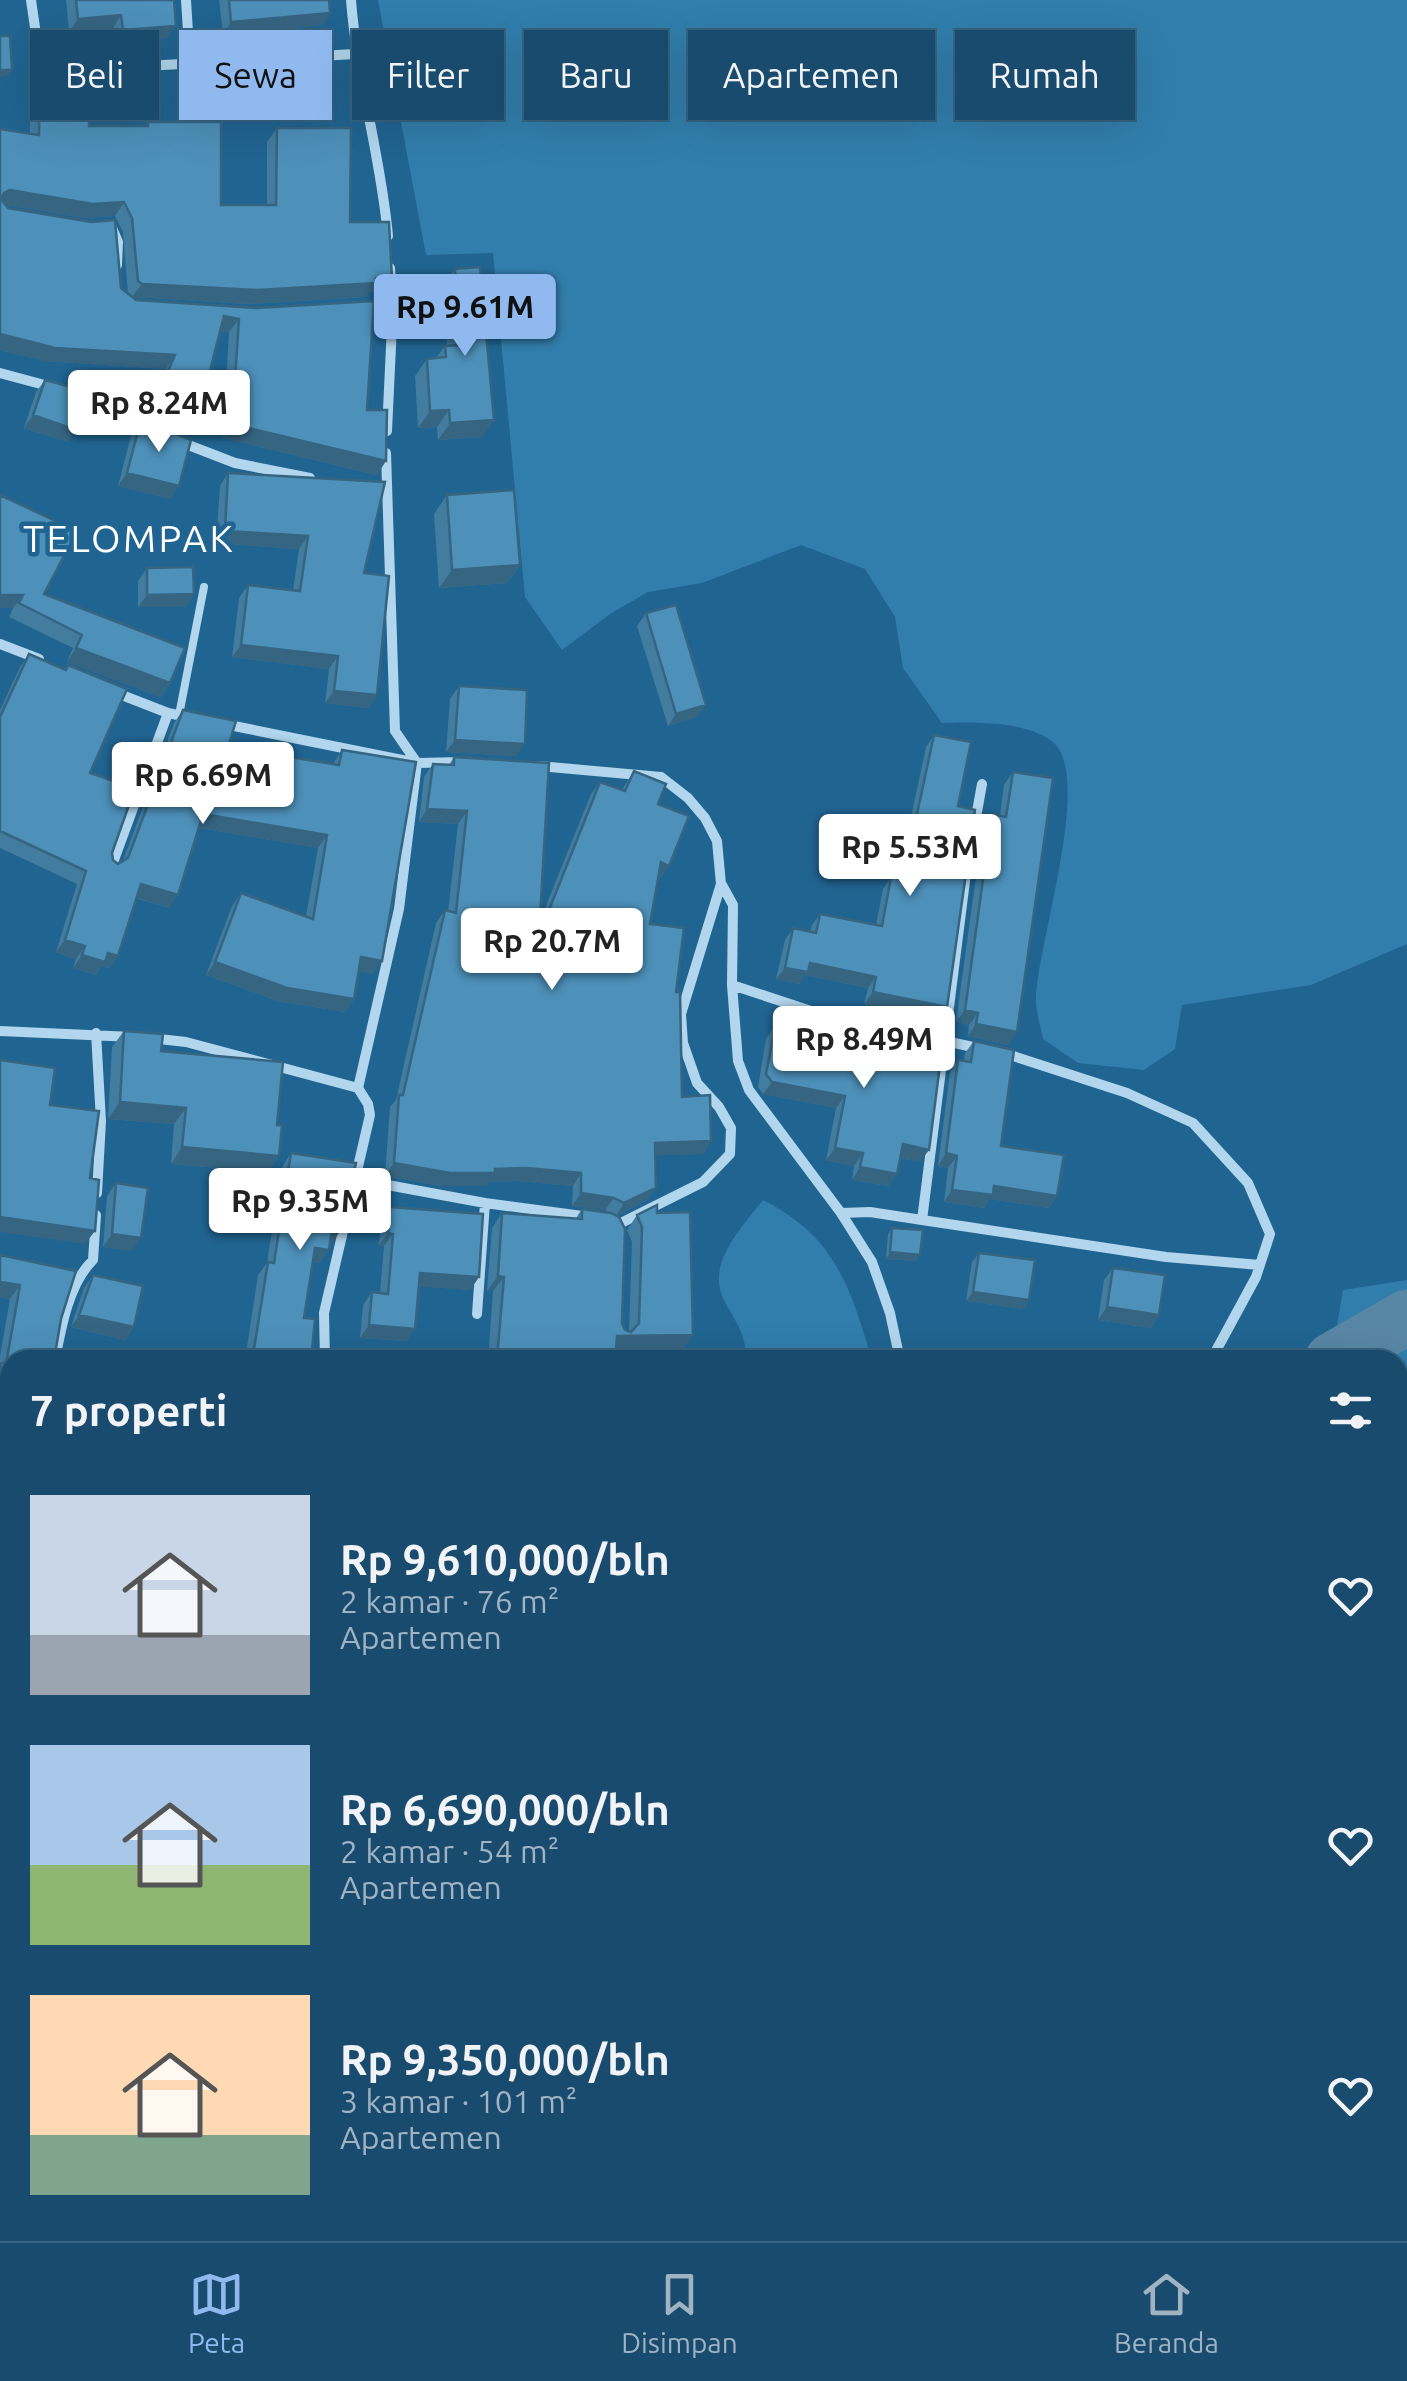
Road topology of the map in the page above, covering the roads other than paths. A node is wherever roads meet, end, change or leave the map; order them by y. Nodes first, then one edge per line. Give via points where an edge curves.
1 (30, 0) edge
2 (186, 0) edge
3 (351, 0) edge
4 (188, 30) edge
5 (354, 30) edge
6 (179, 65) edge
7 (369, 120) edge
8 (97, 226) edge
9 (117, 285) edge
10 (393, 304) junction
11 (374, 305) edge
12 (0, 373) edge
13 (327, 480) edge
14 (366, 484) edge
15 (385, 485) junction
16 (204, 587) dead end
17 (0, 644) edge
18 (50, 665) edge
19 (100, 686) edge
20 (173, 714) junction
21 (197, 719) edge
22 (216, 722) edge
23 (417, 763) junction
24 (480, 763) edge
25 (533, 766) edge
26 (982, 784) dead end
27 (112, 868) edge
28 (722, 884) junction
29 (732, 984) junction
30 (0, 1031) edge
31 (96, 1033) junction
32 (947, 1042) junction
33 (358, 1088) junction
34 (354, 1179) junction
35 (485, 1203) junction
36 (841, 1213) junction
37 (922, 1220) junction
38 (1260, 1265) junction
39 (476, 1314) dead end
40 (57, 1350) edge
41 (325, 1350) edge
42 (898, 1350) edge
43 (1216, 1350) edge

1 - 6 street via 40,55 58,72
2 - 4 street
3 - 5 street
7 - 10 street
8 - 9 street via 111,224 118,242
10 - 11 street
10 - 15 street
12 - 13 street via 87,396 142,427 235,463
14 - 15 street
15 - 23 street via 396,731
16 - 20 lane
17 - 18 street
19 - 20 street
20 - 21 street
20 - 27 street
22 - 23 street
23 - 24 street
23 - 33 street via 399,908
25 - 28 street via 661,777 705,818 717,841
26 - 32 street
28 - 29 street via 733,905
28 - 35 street via 681,1014 697,1083 731,1128 730,1154 703,1182 618,1229 604,1219
29 - 32 street
29 - 36 street via 738,1062 749,1090
30 - 31 street
31 - 33 street via 186,1042
31 - 40 street via 101,1160 94,1260 82,1270
32 - 37 street
32 - 38 street via 1006,1053 1127,1093 1193,1124 1248,1183 1270,1234
33 - 34 street via 370,1115
34 - 35 street
34 - 41 street via 324,1313
35 - 39 street
36 - 37 street
36 - 42 street via 872,1262
37 - 38 street
38 - 43 street

